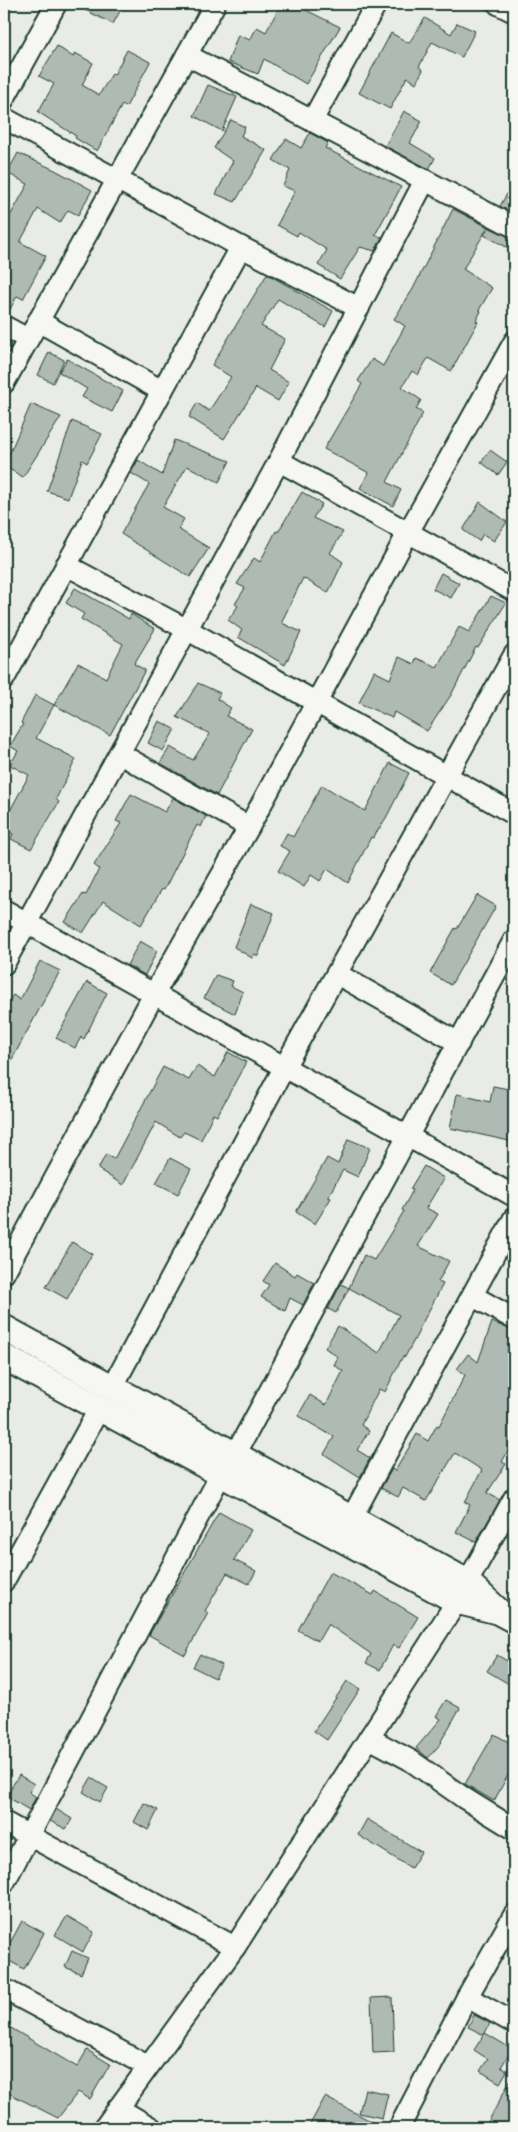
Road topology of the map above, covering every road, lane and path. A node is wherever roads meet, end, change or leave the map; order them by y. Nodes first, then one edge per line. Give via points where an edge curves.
1 (56, 4) edge
2 (215, 4) edge
3 (376, 4) edge
4 (498, 4) edge
5 (514, 12) edge
6 (187, 55) junction
7 (4, 99) edge
8 (4, 118) edge
9 (312, 121) junction
10 (116, 180) junction
11 (425, 180) junction
12 (514, 226) edge
13 (241, 247) junction
14 (358, 308) junction
15 (38, 321) junction
16 (4, 326) edge
17 (28, 339) junction
18 (514, 342) edge
19 (4, 383) edge
20 (162, 391) junction
21 (279, 461) junction
22 (409, 532) junction
23 (66, 564) junction
24 (514, 591) edge
25 (188, 630) junction
26 (514, 655) edge
27 (4, 679) edge
28 (317, 704) junction
29 (120, 754) junction
30 (445, 776) junction
31 (514, 814) edge
32 (249, 827) junction
33 (4, 910) edge
34 (26, 923) junction
35 (514, 940) edge
36 (4, 964) edge
37 (337, 974) junction
38 (154, 994) junction
39 (459, 1043) junction
40 (284, 1066) junction
41 (408, 1137) junction
42 (514, 1196) edge
43 (514, 1218) edge
44 (4, 1273) edge
45 (473, 1296) junction
46 (514, 1319) edge
47 (4, 1328) edge
48 (4, 1357) edge
49 (112, 1388) junction
50 (99, 1409) junction
51 (228, 1465) junction
52 (514, 1498) edge
53 (351, 1519) junction
54 (4, 1581) edge
55 (462, 1592) junction
56 (506, 1615) edge
57 (369, 1738) junction
58 (4, 1822) edge
59 (514, 1829) edge
60 (29, 1836) junction
61 (4, 1883) edge
62 (514, 1915) edge
63 (235, 1947) junction
64 (4, 1989) edge
65 (467, 1997) junction
66 (514, 2023) edge
67 (148, 2066) junction
68 (118, 2108) junction
69 (104, 2128) edge
70 (152, 2128) edge
71 (399, 2128) edge

1 - 7 street
2 - 6 street
3 - 9 street
4 - 5 street
6 - 9 street
6 - 10 street
8 - 10 street
9 - 11 street
10 - 13 street
10 - 15 street
11 - 12 street
11 - 14 street
13 - 14 street
13 - 20 street
14 - 21 street
15 - 17 street
15 - 20 street
16 - 17 street
17 - 19 street
18 - 22 street
20 - 23 street
21 - 22 street
21 - 25 street
22 - 24 street
22 - 28 street
23 - 25 street
23 - 27 street
25 - 28 street
25 - 29 street
26 - 30 street
28 - 30 street
28 - 32 street
29 - 32 street
29 - 34 street
30 - 31 street
30 - 37 street
32 - 38 street
33 - 34 street
34 - 36 street
34 - 38 street
35 - 39 street
37 - 39 street
37 - 40 street
38 - 40 street
38 - 44 street
39 - 41 street
40 - 41 street
40 - 49 street
41 - 42 street
41 - 51 street
43 - 45 street
45 - 46 street
45 - 53 street
47 - 49 main road
48 - 50 main road
49 - 51 main road
50 - 51 main road
50 - 54 street
51 - 53 main road
51 - 55 main road
51 - 60 street
52 - 55 street
53 - 55 main road
55 - 56 main road
55 - 57 street
57 - 59 street via 410,1760
57 - 63 street
58 - 60 street
60 - 61 street
60 - 63 street
62 - 65 street
63 - 67 street
64 - 67 street
65 - 66 street
65 - 71 street
67 - 68 street
68 - 69 street
68 - 70 street

